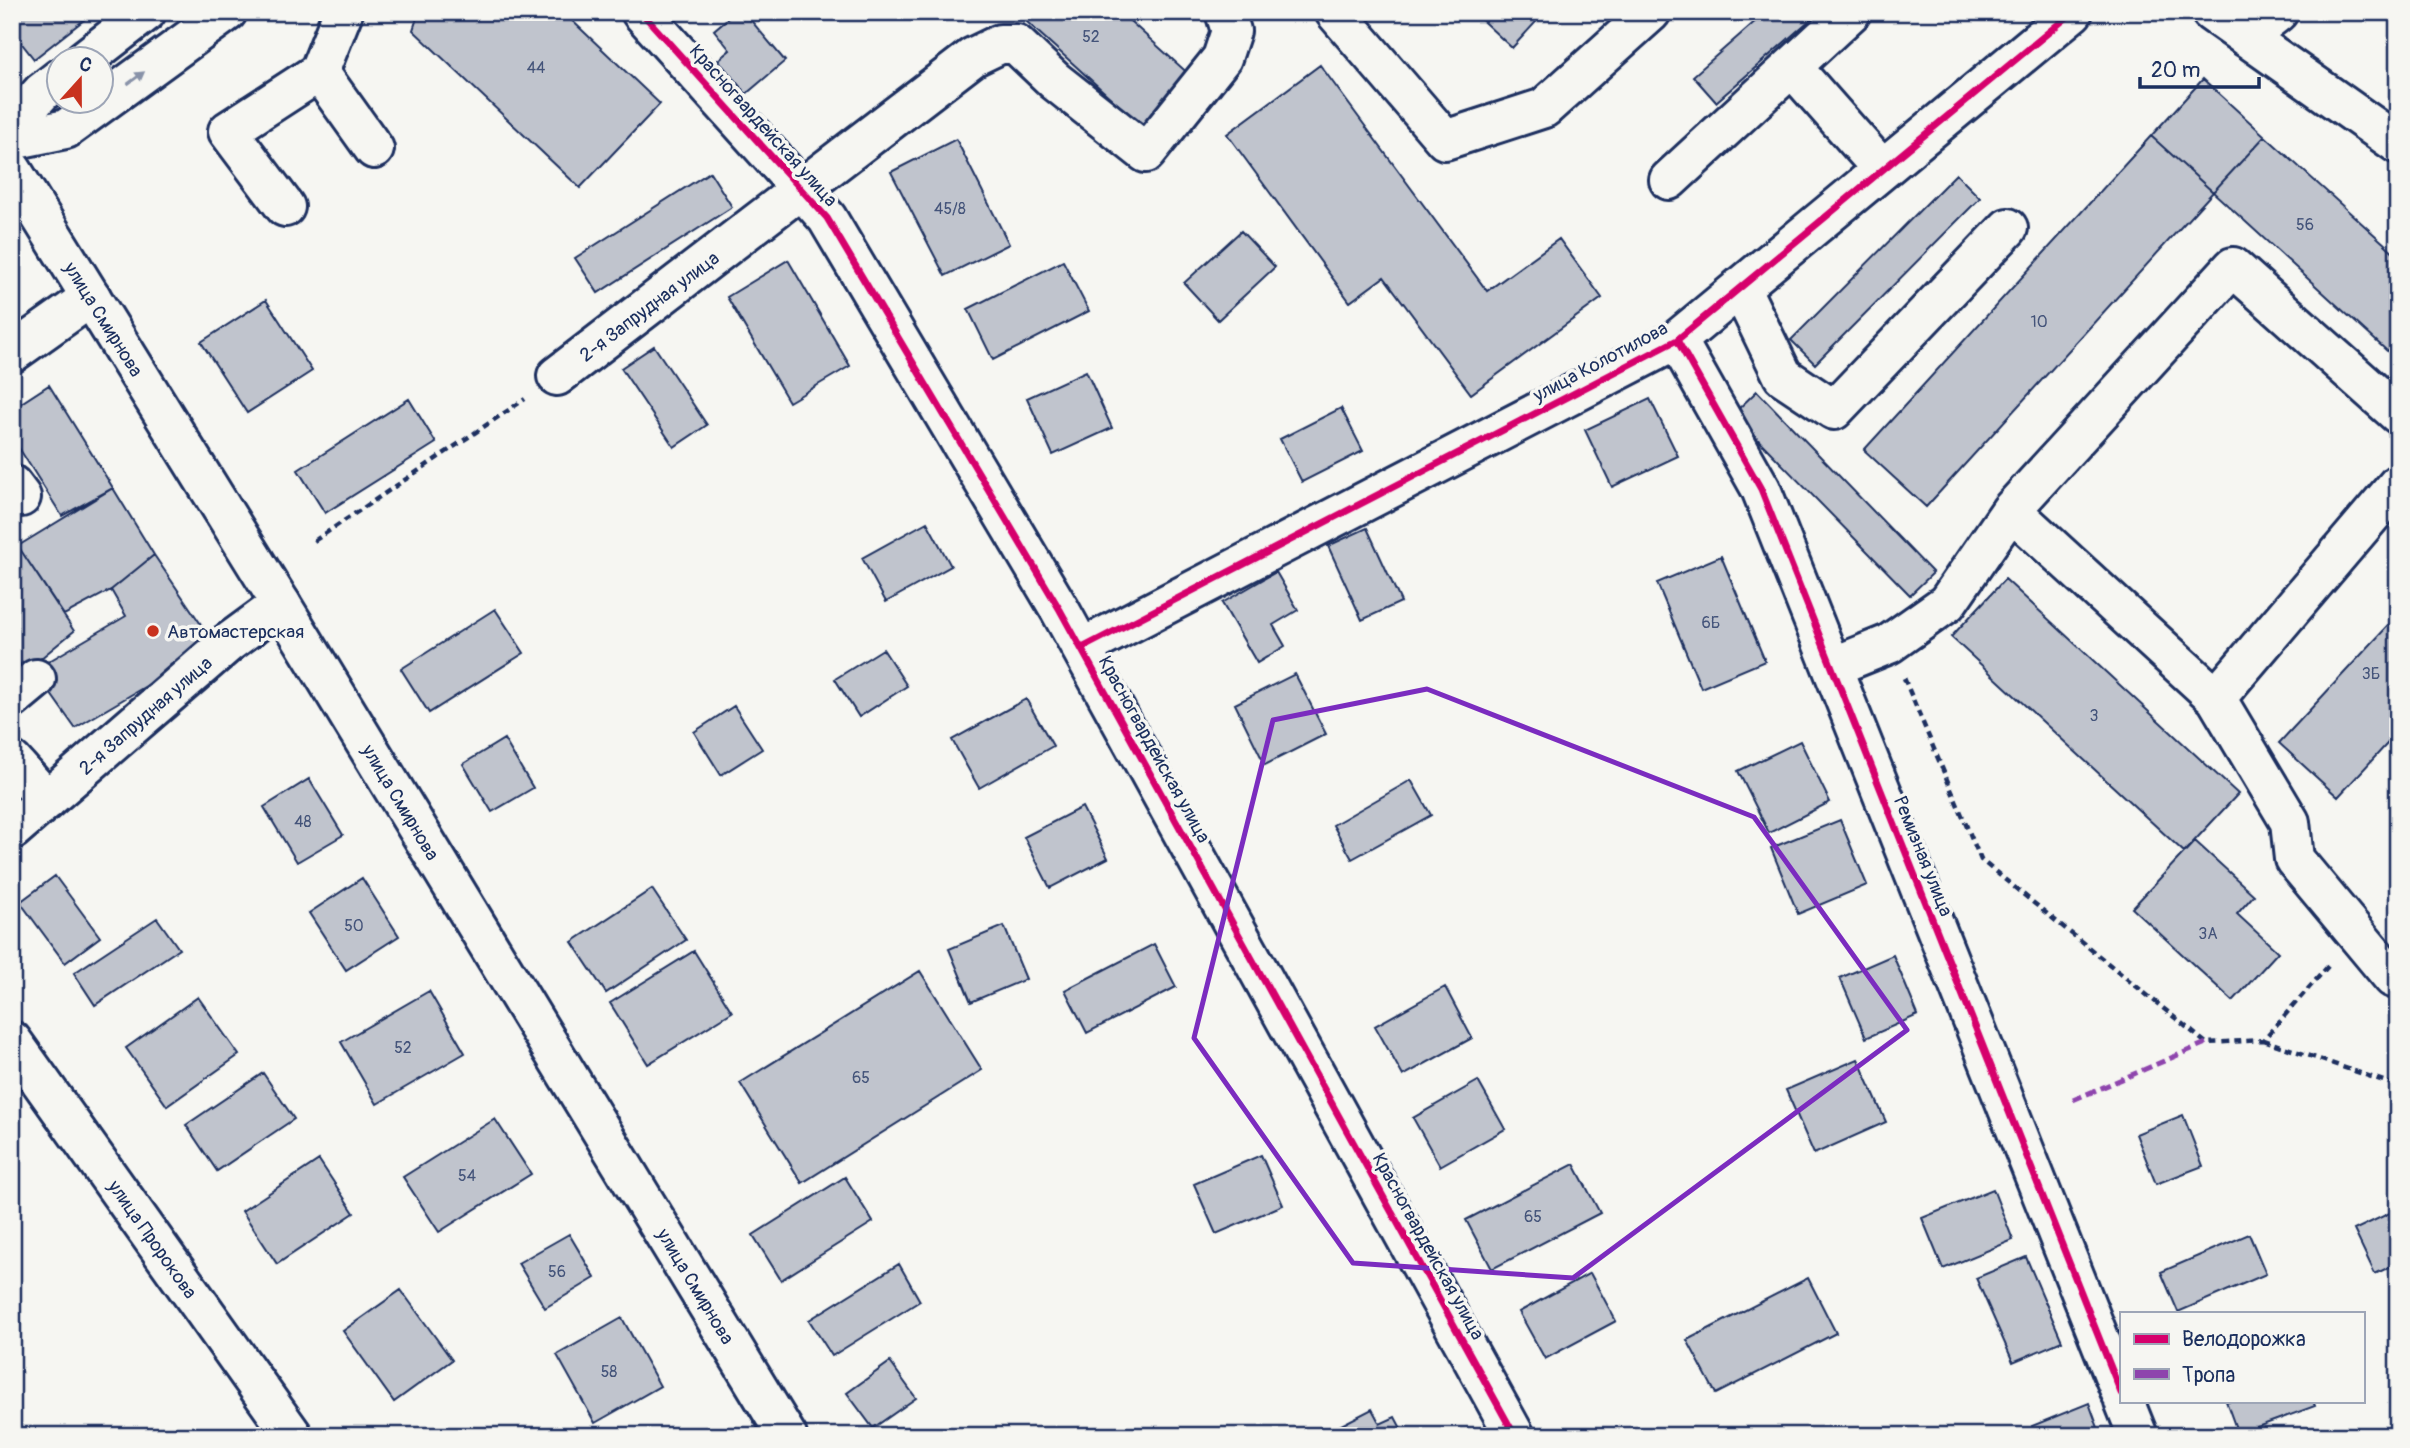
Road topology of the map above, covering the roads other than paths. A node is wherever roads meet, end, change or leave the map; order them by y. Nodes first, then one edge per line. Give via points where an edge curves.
1 (146, 12) edge
2 (227, 12) edge
3 (343, 12) edge
4 (641, 12) edge
5 (1225, 12) edge
6 (1335, 12) edge
7 (1651, 12) edge
8 (1851, 12) edge
9 (2073, 12) edge
10 (2211, 12) edge
11 (2278, 12) edge
12 (2246, 37) junction
13 (102, 46) edge
14 (1792, 67) junction
15 (319, 72) junction
16 (46, 89) edge
17 (12, 125) edge
18 (12, 141) edge
19 (2398, 144) edge
20 (374, 149) dead end
21 (1882, 169) junction
22 (12, 170) edge
23 (1669, 180) dead end
24 (802, 189) junction
25 (285, 207) dead end
26 (2008, 228) dead end
27 (1740, 287) junction
28 (91, 297) junction
29 (1677, 340) junction
30 (12, 354) edge
31 (557, 376) road end
32 (2398, 414) edge
33 (2398, 484) edge
34 (2011, 510) junction
35 (281, 604) junction
36 (1082, 648) junction
37 (1832, 667) junction
38 (2216, 698) junction
39 (12, 761) edge
40 (47, 800) junction
41 (12, 830) edge
42 (2396, 986) edge
43 (12, 1041) edge
44 (2120, 1390) edge
45 (2124, 1402) edge
46 (293, 1436) edge
47 (787, 1436) edge
48 (1515, 1436) edge
49 (2138, 1436) edge

1 - 13 main road
18 -> 2 main road via 66,129
3 - 15 main road
4 - 24 main road, Красногвардейская улица
5 - 24 main road, 2-я Запрудная улица via 1231,31 1222,58 1146,153 1016,44 1000,44 973,57
6 - 7 main road via 1445,140 1544,108
8 - 14 main road
9 - 21 main road, улица Колотилова
10 - 12 main road
11 - 12 main road
12 - 19 main road
14 - 21 main road
14 - 23 main road
15 - 20 main road
15 - 25 main road via 228,131
16 - 17 main road
21 - 27 main road, улица Колотилова
22 - 28 main road, улица Смирнова
24 - 31 main road, 2-я Запрудная улица
24 - 36 main road, Красногвардейская улица via 827,218
26 - 27 main road via 1833,410 1783,376
27 - 29 main road, улица Колотилова
28 - 30 main road
28 - 35 main road, улица Смирнова
29 - 36 main road, улица Колотилова
29 - 37 main road, Ремизная улица via 1761,489
32 - 34 main road via 2233,267
33 - 38 main road
34 - 37 main road via 1947,603 1889,644
34 - 38 main road
35 - 40 main road, 2-я Запрудная улица via 228,643
35 - 47 main road, улица Смирнова
36 - 48 main road, Красногвардейская улица
37 - 44 main road, Ремизная улица
38 - 42 main road via 2290,821 2294,859
39 - 40 main road
40 - 41 main road, 2-я Запрудная улица
43 - 46 main road, улица Пророкова
45 - 49 main road

